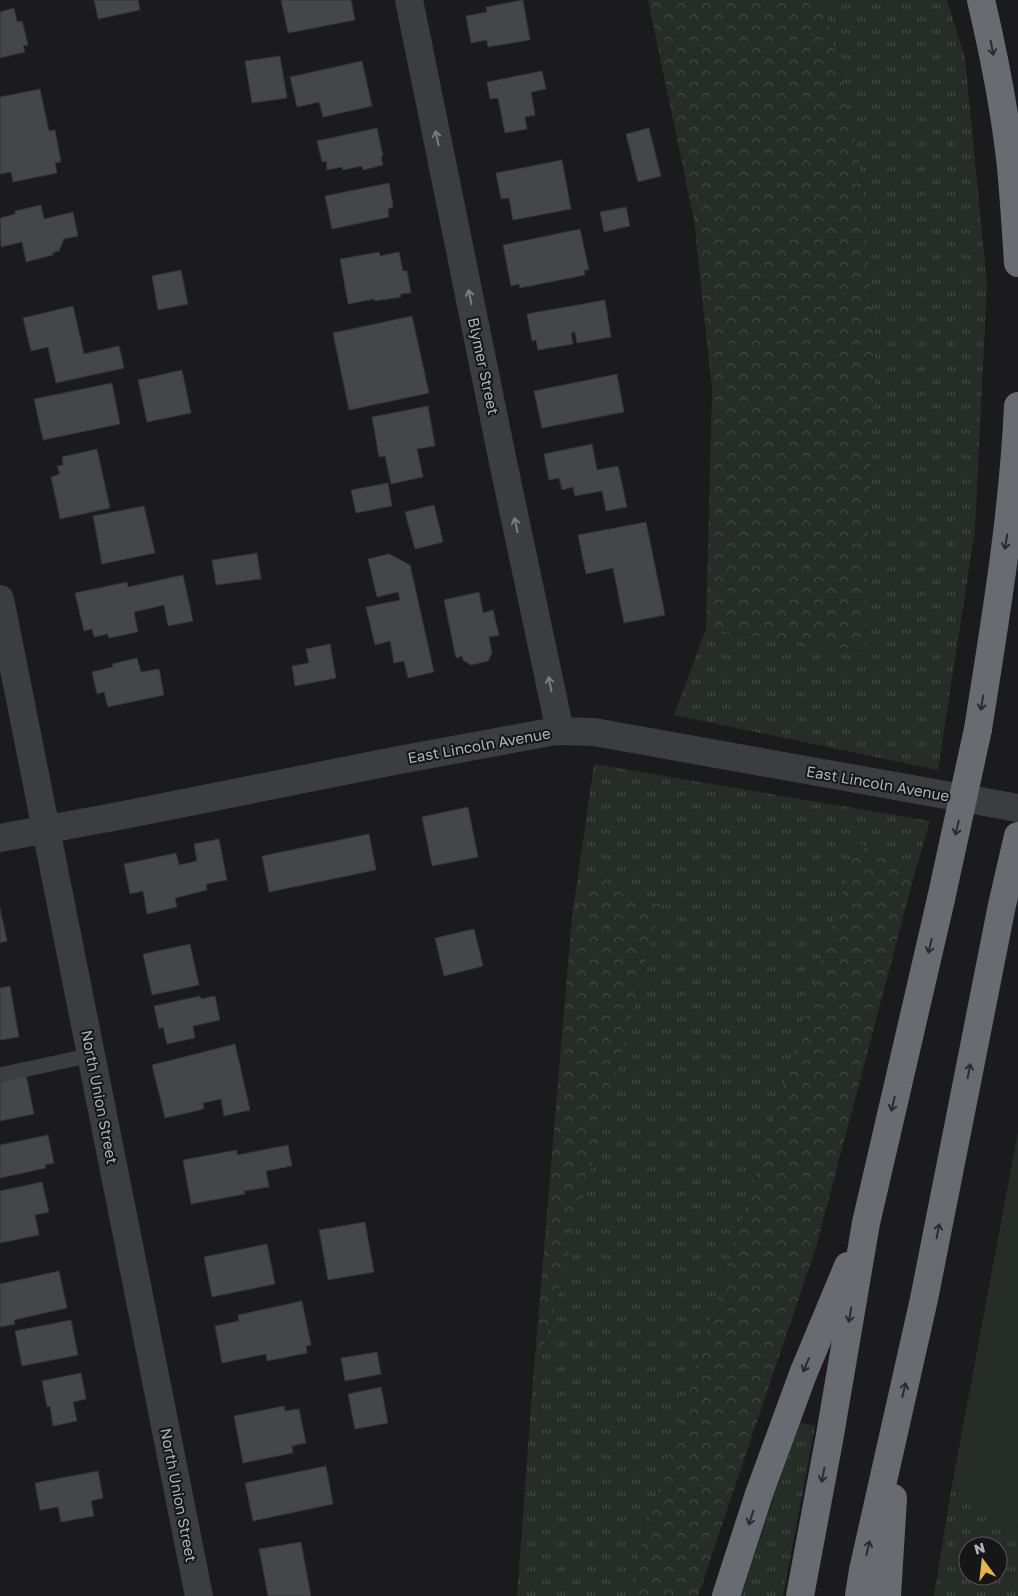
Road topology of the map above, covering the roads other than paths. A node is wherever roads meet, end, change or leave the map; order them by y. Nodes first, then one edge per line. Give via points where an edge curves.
1 (409, 0) edge
2 (982, 0) edge
3 (1018, 263) edge
4 (1018, 406) edge
5 (0, 599) edge
6 (560, 731) junction
7 (1018, 808) edge
8 (47, 829) junction
9 (1018, 836) edge
10 (0, 838) edge
11 (92, 1055) junction
12 (0, 1075) edge
13 (866, 1223) junction
14 (897, 1420) junction
15 (199, 1596) edge
16 (726, 1596) edge
17 (800, 1596) edge
18 (859, 1596) edge
19 (887, 1596) edge

6 -> 1 street, Blymer Street
2 -> 3 highway via 1003,106
4 -> 13 highway, bridge via 1009,525 978,729
5 - 8 street, North Union Street
6 - 7 street, East Lincoln Avenue via 594,732
6 - 8 street, East Lincoln Avenue
8 - 10 street, East Lincoln Avenue
8 - 11 street, North Union Street
14 -> 9 highway
11 - 12 lane
11 - 15 street, North Union Street
13 -> 16 highway via 802,1374
13 -> 17 highway
18 -> 14 highway
14 - 19 highway

